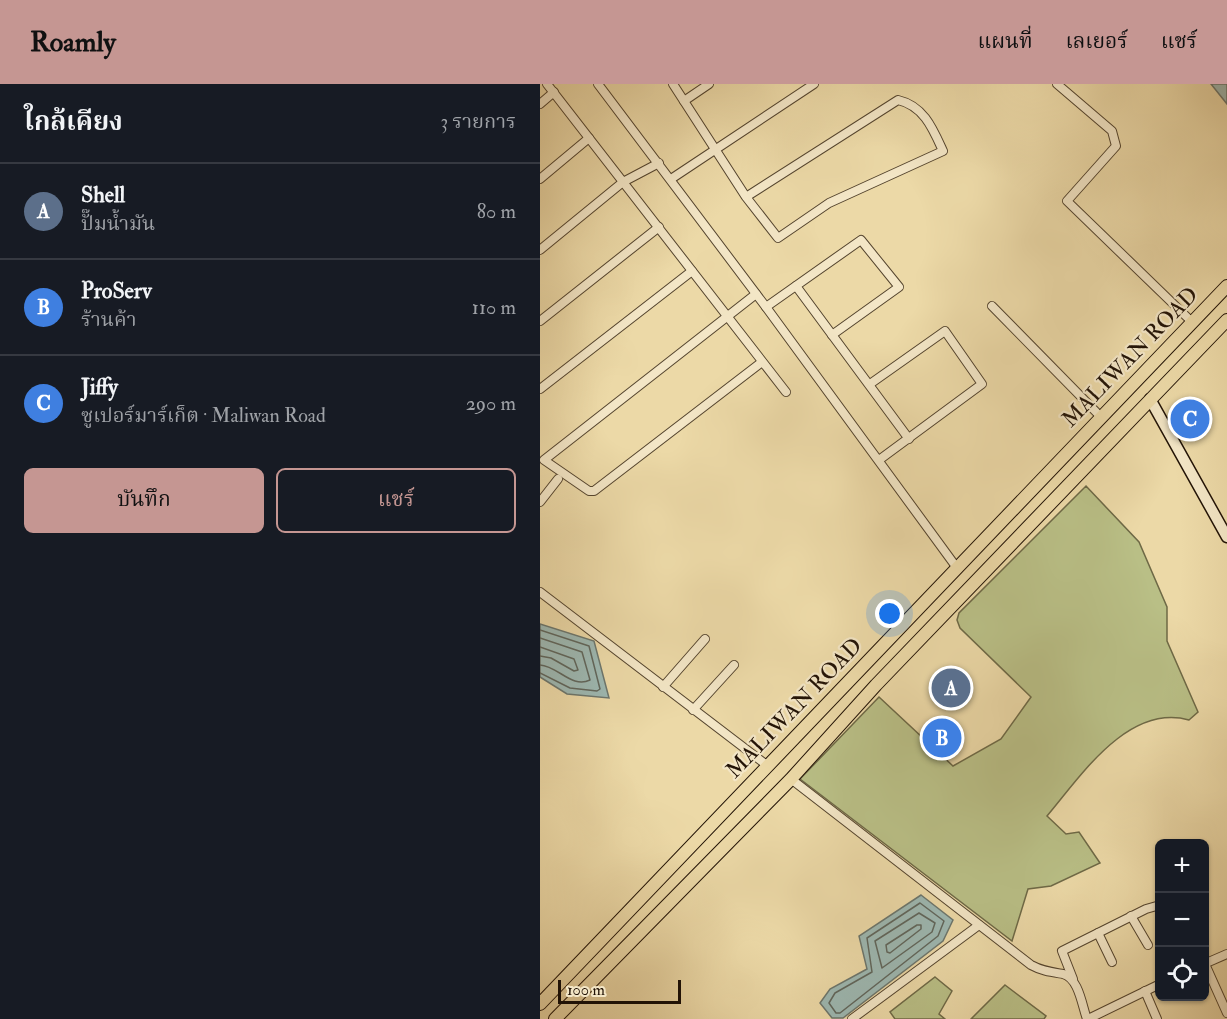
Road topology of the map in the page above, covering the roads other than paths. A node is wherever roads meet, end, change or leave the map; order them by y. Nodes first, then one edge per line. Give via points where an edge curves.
1 (547, 84) edge
2 (598, 84) edge
3 (673, 84) edge
4 (709, 84) edge
5 (813, 84) edge
6 (1057, 84) edge
7 (554, 92) junction
8 (684, 101) junction
9 (540, 104) edge
10 (589, 138) junction
11 (716, 149) junction
12 (659, 163) junction
13 (540, 179) edge
14 (671, 179) junction
15 (623, 182) junction
16 (747, 197) junction
17 (659, 227) junction
18 (540, 250) edge
19 (692, 271) junction
20 (796, 286) junction
21 (1227, 286) edge
22 (756, 294) junction
23 (992, 306) dead end
24 (766, 307) junction
25 (726, 317) junction
26 (1227, 320) edge
27 (540, 321) edge
28 (1192, 322) junction
29 (831, 335) junction
30 (762, 362) junction
31 (870, 384) junction
32 (540, 389) edge
33 (786, 392) dead end
34 (1150, 399) junction
35 (1101, 417) junction
36 (909, 439) junction
37 (879, 460) junction
38 (558, 479) dead end
39 (540, 502) edge
40 (1227, 537) edge
41 (957, 568) junction
42 (540, 592) edge
43 (705, 639) dead end
44 (734, 665) dead end
45 (663, 687) junction
46 (693, 710) junction
47 (768, 766) junction
48 (790, 779) junction
49 (1155, 907) edge
50 (1131, 916) junction
51 (979, 925) junction
52 (1098, 933) junction
53 (1148, 945) dead end
54 (1227, 954) edge
55 (1112, 962) dead end
56 (1209, 962) edge
57 (1209, 973) edge
58 (1073, 980) junction
59 (1155, 986) edge
60 (1145, 991) junction
61 (544, 1000) edge
62 (1227, 1014) edge
63 (559, 1015) edge
64 (852, 1019) edge
65 (1087, 1019) edge
66 (1157, 1019) edge

1 - 7 street
2 - 12 street
3 - 8 street
4 - 8 street
5 - 11 street
6 - 28 street via 1112,131 1116,146 1067,201
7 - 9 street
7 - 10 street
8 - 11 street
10 - 13 street
10 - 15 street
11 - 14 street
11 - 16 street
12 - 14 street
12 - 15 street
14 - 22 street
15 - 17 street
15 - 18 street
16 - 16 street via 778,238 829,203 944,151 925,116 898,100
17 - 19 street
17 - 27 street
19 - 25 street
19 - 32 street
20 - 24 street
20 - 29 street
20 - 29 street via 861,240 899,287
21 - 28 main road, MALIWAN ROAD
22 - 24 street
22 - 25 street
23 - 35 street
24 - 37 street
25 - 30 street
25 - 30 street via 544,460 594,491
26 - 34 main road
28 - 35 main road, MALIWAN ROAD
29 - 31 street
30 - 33 street
31 - 36 street
31 - 36 street via 945,331 982,384
34 - 40 street
34 - 48 main road
35 - 41 main road, MALIWAN ROAD
36 - 37 street
37 - 41 street
38 - 39 street
41 - 47 main road, MALIWAN ROAD
42 - 45 street
43 - 45 street
44 - 46 street
45 - 46 street
46 - 47 street
47 - 61 main road, MALIWAN ROAD
48 - 51 street
48 - 63 main road
49 - 50 street
50 - 52 street
50 - 53 street
51 - 58 street via 1031,965
51 - 64 street
52 - 55 street
52 - 58 street via 1062,951
54 - 56 street
57 - 62 street
58 - 65 street
59 - 60 street
60 - 65 street
60 - 66 street
61 - 63 main road

